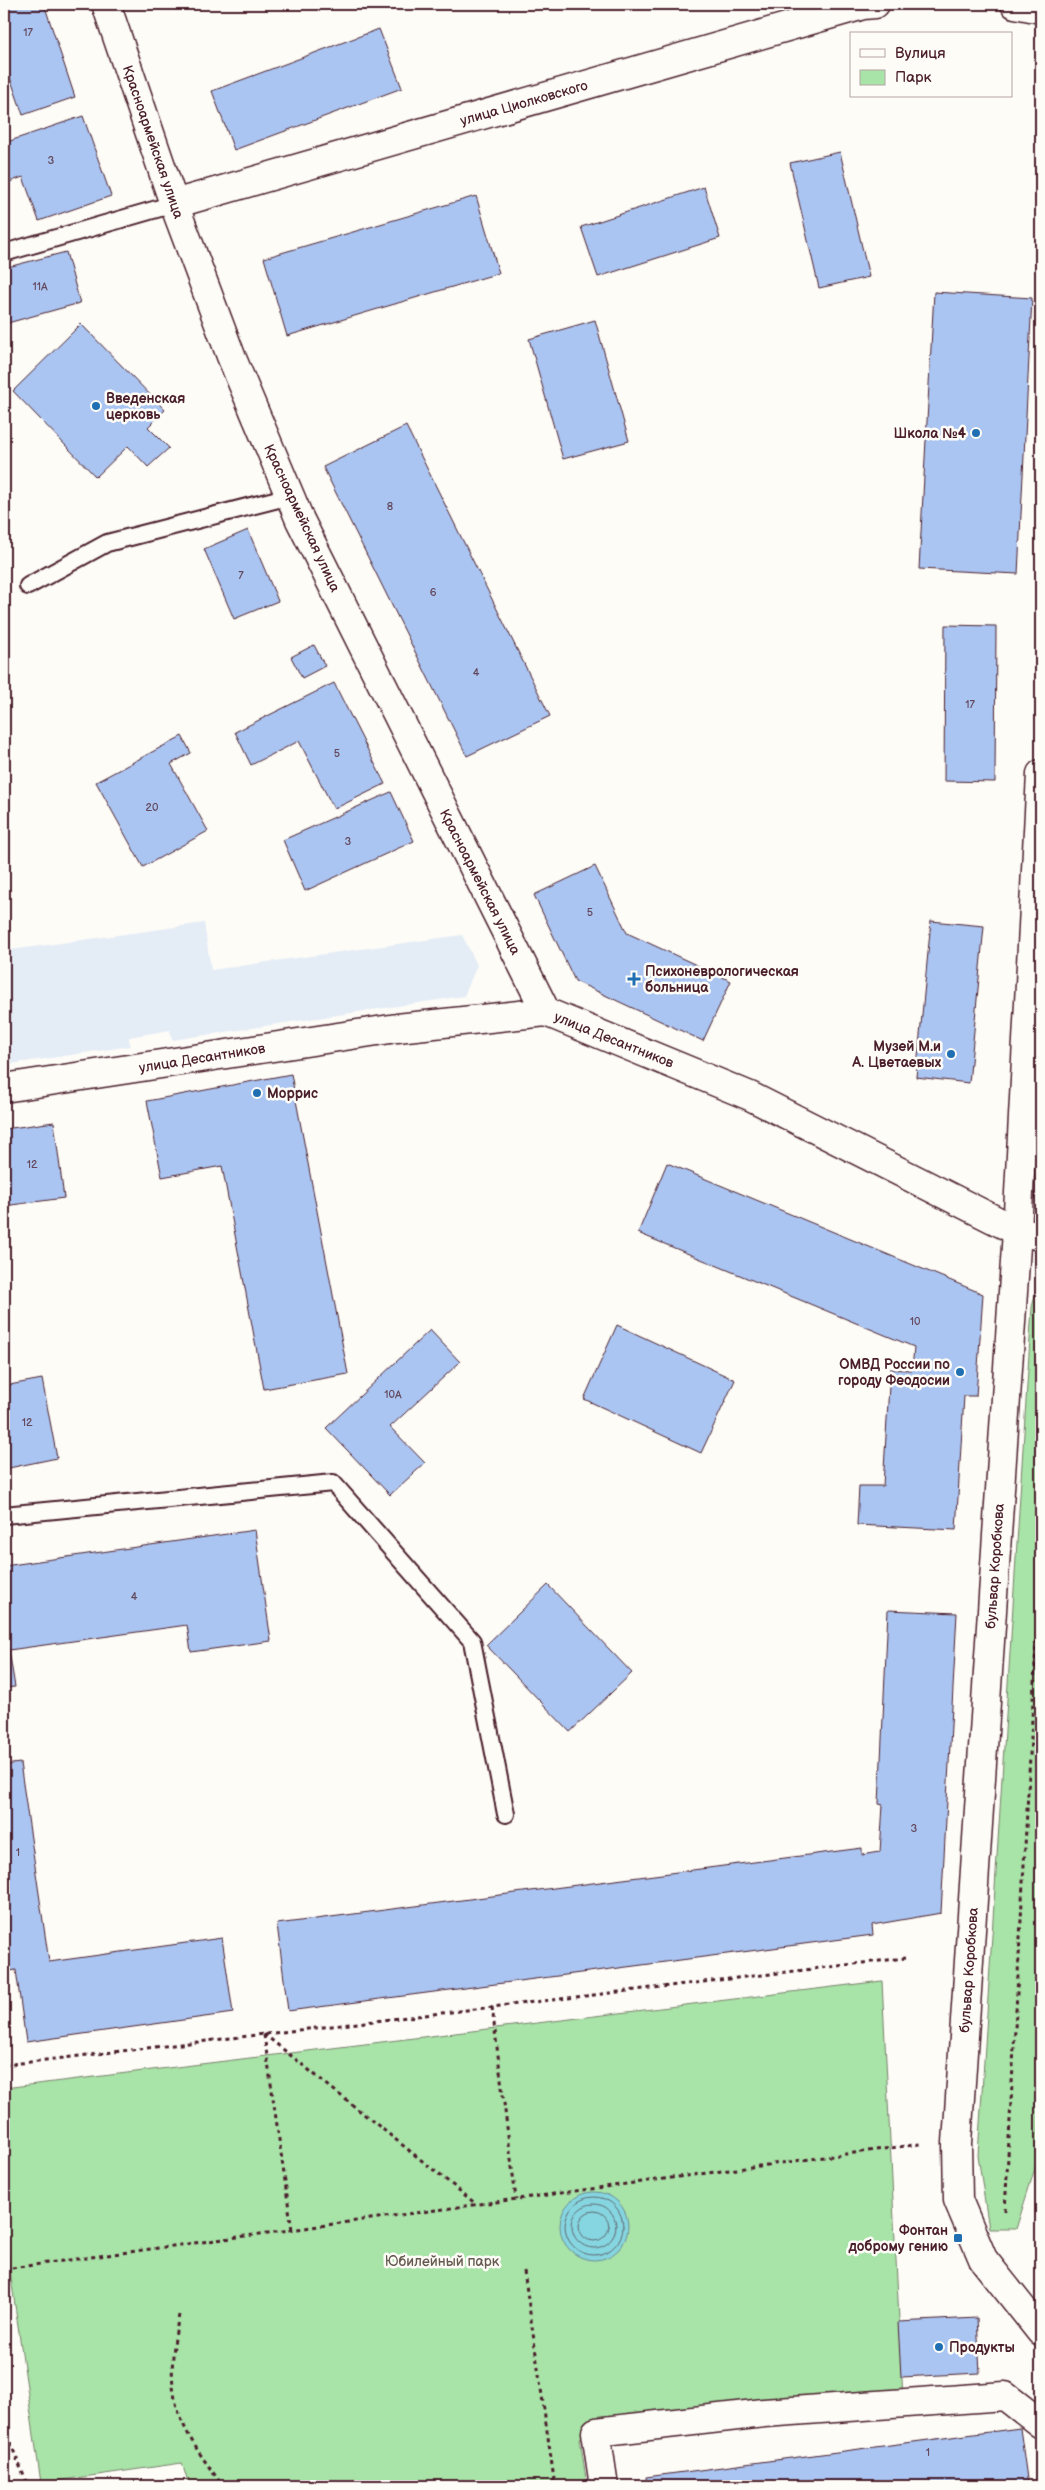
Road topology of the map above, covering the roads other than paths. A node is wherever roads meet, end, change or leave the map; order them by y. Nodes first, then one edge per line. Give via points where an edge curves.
1 (106, 4) edge
2 (867, 4) edge
3 (1015, 4) edge
4 (1041, 9) edge
5 (174, 204) junction
6 (4, 253) edge
7 (290, 496) junction
8 (28, 586) dead end
9 (1041, 774) edge
10 (546, 1012) junction
11 (4, 1088) edge
12 (1029, 1234) edge
13 (4, 1514) edge
14 (506, 1814) dead end
15 (1041, 2332) edge
16 (1041, 2424) edge
17 (604, 2486) edge

1 - 5 main road, Красноармейская улица
2 - 5 main road, улица Циолковского
3 - 4 main road
5 - 6 lane
5 - 7 main road, Красноармейская улица via 231,356
7 - 8 lane via 107,543
7 - 10 main road, Красноармейская улица
9 - 12 main road, бульвар Коробкова
10 - 11 main road, улица Десантников via 397,1028
10 - 12 main road, улица Десантников via 750,1096
12 - 15 main road, бульвар Коробкова via 958,2143 958,2200 983,2259
13 - 14 lane via 333,1483 472,1641
16 - 17 main road via 1005,2396 764,2413 596,2432

